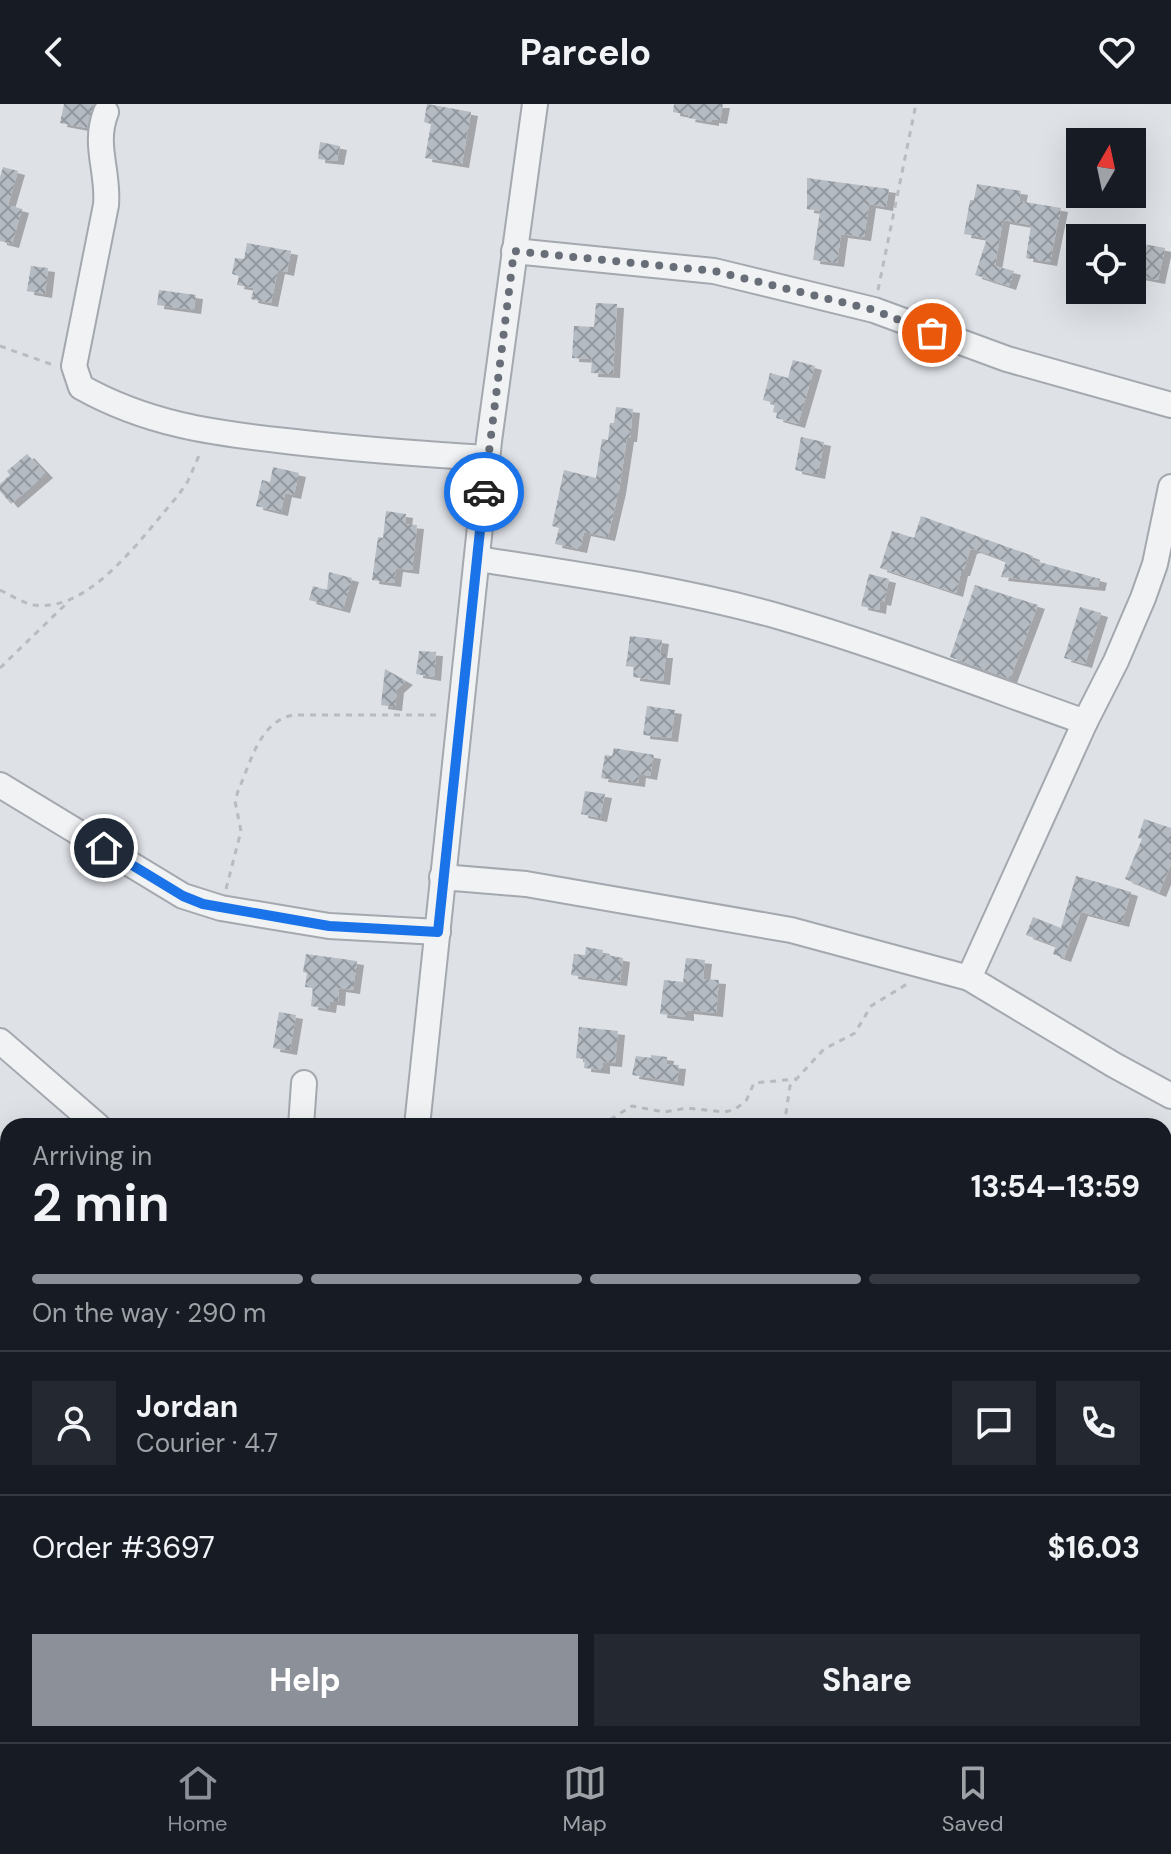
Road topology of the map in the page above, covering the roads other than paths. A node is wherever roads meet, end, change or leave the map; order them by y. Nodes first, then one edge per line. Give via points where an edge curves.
1 (535, 104) edge
2 (106, 112) dead end
3 (514, 251) junction
4 (1171, 405) edge
5 (487, 458) junction
6 (1171, 487) edge
7 (478, 559) junction
8 (1085, 722) junction
9 (0, 785) edge
10 (442, 877) junction
11 (438, 932) junction
12 (969, 978) junction
13 (0, 1041) edge
14 (304, 1083) dead end
15 (1171, 1096) edge
16 (89, 1118) edge
17 (302, 1118) edge
18 (418, 1118) edge

1 - 3 street
2 - 5 street via 99,131 108,189 74,373 81,387 178,427 353,449
3 - 4 street via 714,271 874,310 1007,359
3 - 5 street
5 - 7 street
6 - 8 street via 1149,582
7 - 8 street via 596,577 769,614
7 - 10 street
8 - 12 street
9 - 11 street via 183,896 221,908 329,926
10 - 11 street
10 - 12 street via 526,884 791,930
11 - 18 street
12 - 15 street
13 - 16 street
14 - 17 street

